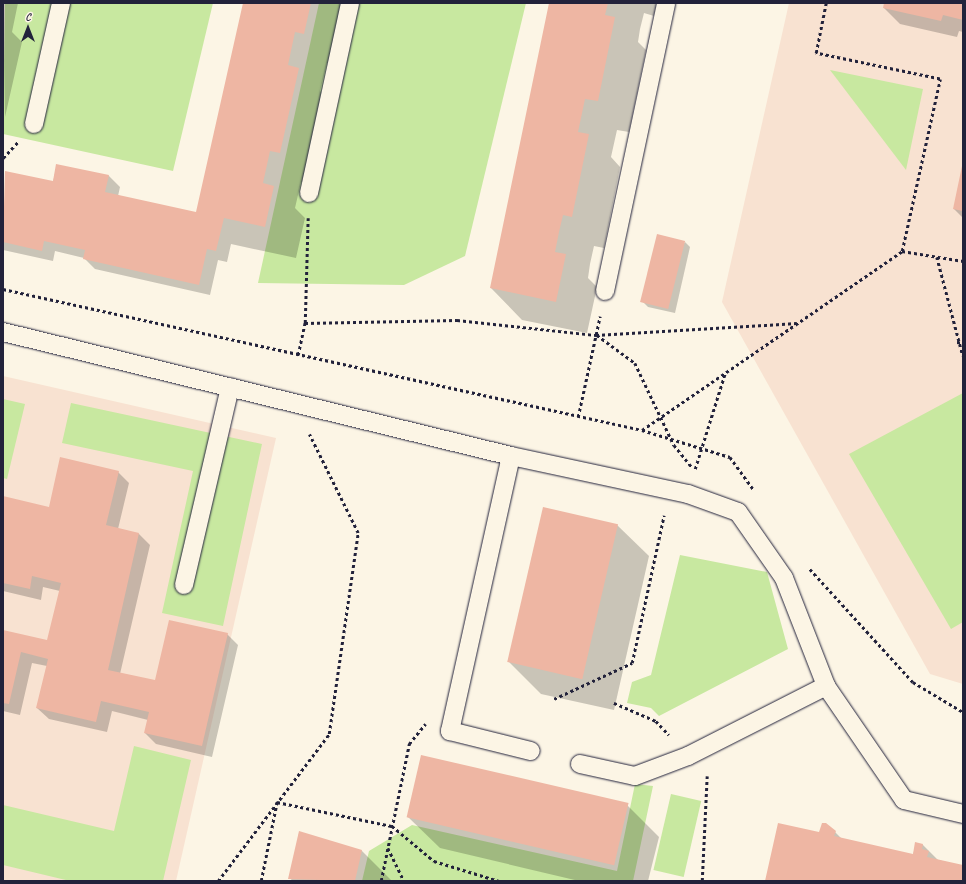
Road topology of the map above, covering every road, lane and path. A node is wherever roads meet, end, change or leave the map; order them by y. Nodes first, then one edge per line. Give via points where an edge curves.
1 (61, 3) edge
2 (350, 3) edge
3 (666, 3) edge
4 (34, 124) dead end
5 (309, 193) joint
6 (902, 251) dead end
7 (937, 257) junction
8 (963, 261) edge
9 (605, 290) joint
10 (797, 323) dead end
11 (305, 324) junction
12 (3, 332) edge
13 (596, 335) junction
14 (957, 342) junction
15 (963, 343) edge
16 (298, 355) dead end
17 (963, 356) edge
18 (726, 372) dead end
19 (230, 387) junction
20 (293, 403) junction
21 (578, 417) dead end
22 (511, 456) junction
23 (695, 471) junction
24 (670, 490) junction
25 (688, 494) junction
26 (184, 585) dead end
27 (826, 686) junction
28 (554, 699) dead end
29 (614, 703) dead end
30 (656, 721) dead end
31 (450, 732) junction
32 (708, 746) junction
33 (531, 751) dead end
34 (580, 764) dead end
35 (277, 802) junction
36 (963, 814) edge
37 (392, 826) junction
38 (388, 847) junction
39 (218, 881) edge
40 (260, 881) edge
41 (381, 881) edge
42 (404, 881) edge
43 (499, 881) edge
44 (702, 881) edge

1 - 4 lane
2 - 5 lane
3 - 9 lane
5 - 11 path
6 - 7 path
7 - 8 path
7 - 14 path
9 - 13 path
10 - 13 path
11 - 13 path via 457,320
11 - 16 path
12 - 19 lane
13 - 21 path
13 - 23 path via 635,363 674,445
14 - 15 path
14 - 17 path
18 - 23 path
19 - 20 lane
19 - 26 lane
20 - 22 lane
20 - 35 path via 358,533 329,734
22 - 24 lane
22 - 31 lane
23 - 25 path
24 - 25 lane
24 - 28 path via 632,663
25 - 27 lane via 738,512 784,578
27 - 32 lane
27 - 36 lane via 904,800
29 - 30 path
31 - 33 lane
31 - 37 path via 425,724 409,744
32 - 34 lane via 635,776
32 - 44 path
35 - 37 path
35 - 39 path
35 - 40 path
37 - 38 path
37 - 43 path via 434,861
38 - 41 path
38 - 42 path

